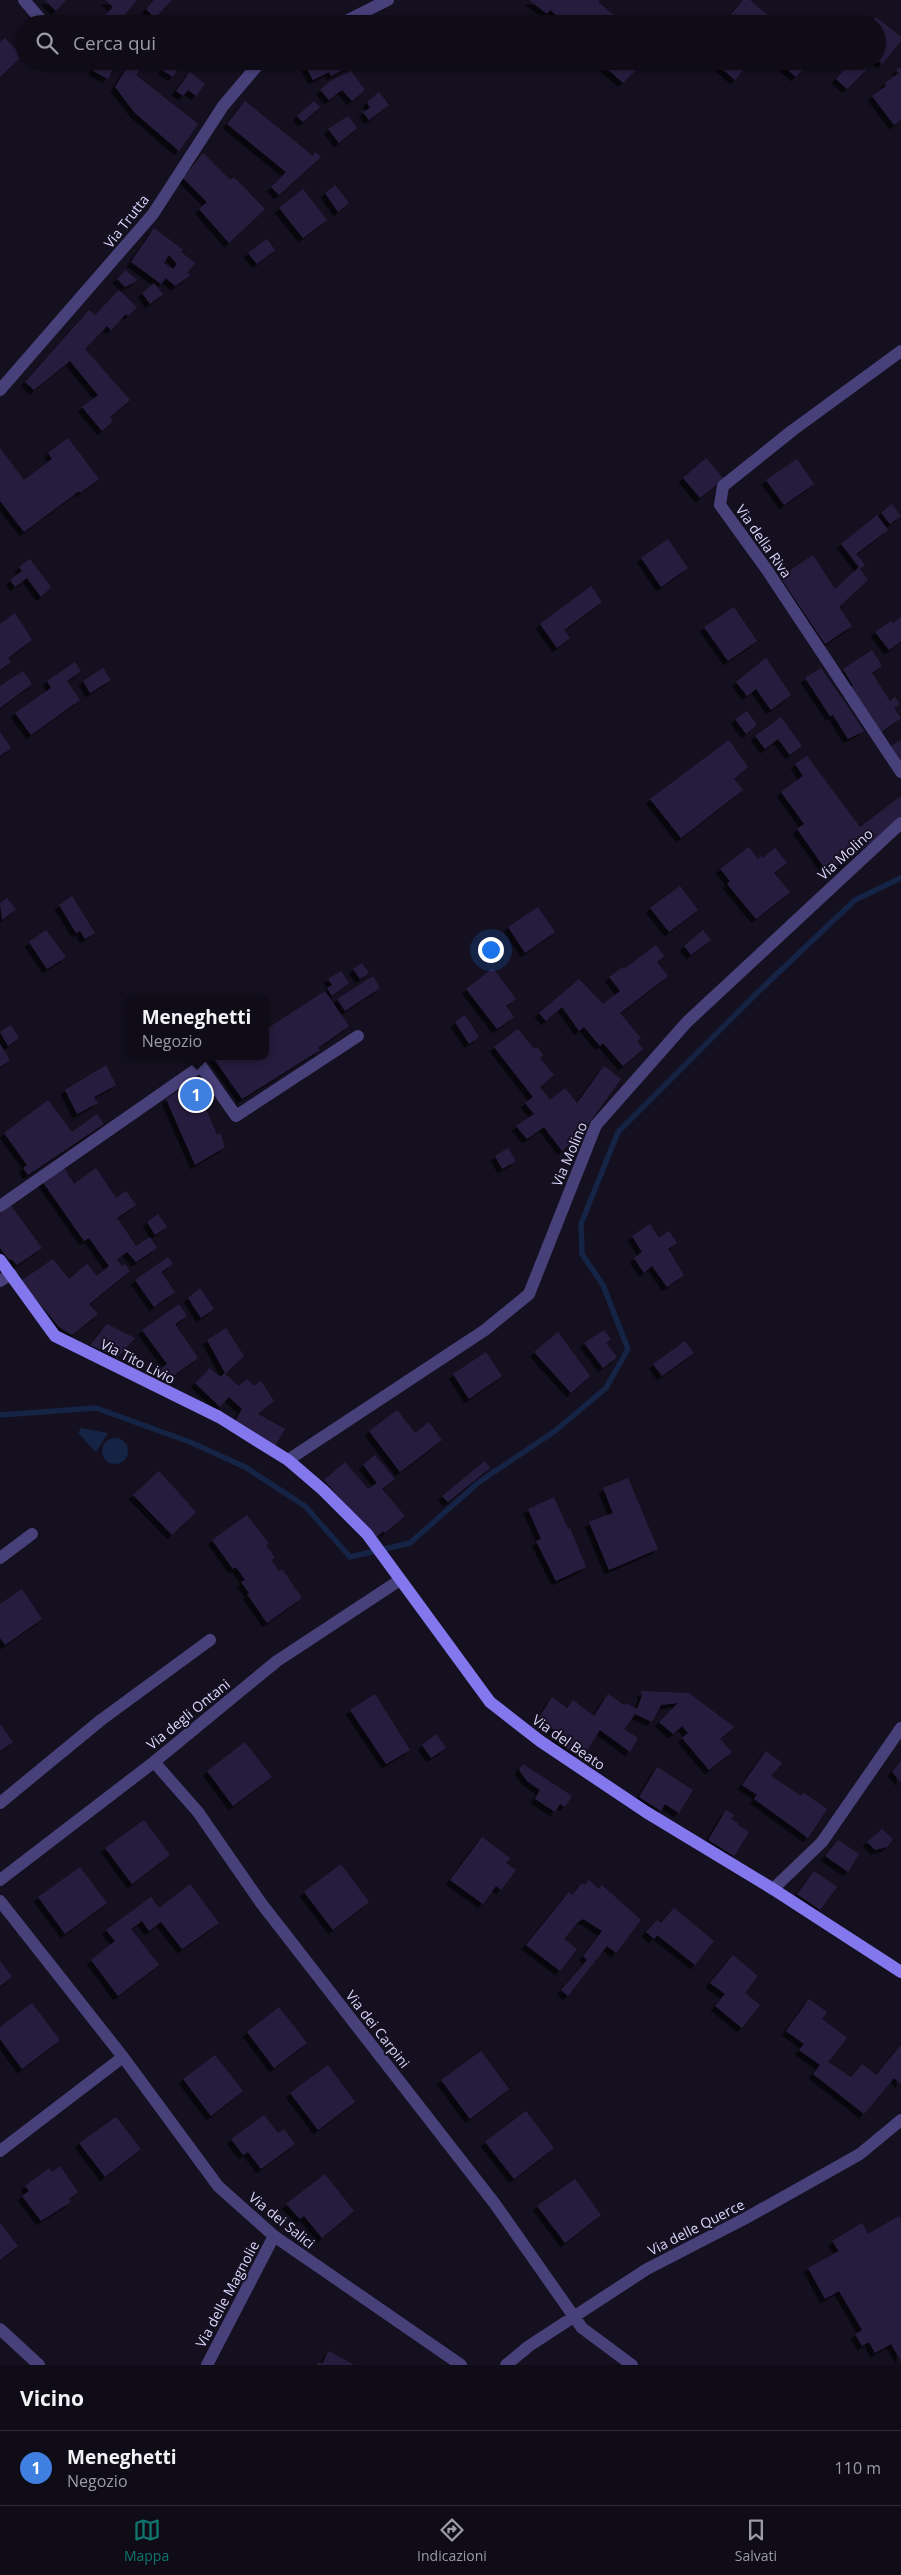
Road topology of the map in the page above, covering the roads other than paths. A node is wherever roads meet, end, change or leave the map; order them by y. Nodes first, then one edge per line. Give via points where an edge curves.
1 (24, 0) edge
2 (388, 0) edge
3 (37, 15) edge
4 (358, 15) edge
5 (254, 70) edge
6 (901, 351) edge
7 (0, 390) edge
8 (901, 772) edge
9 (901, 823) edge
10 (358, 1036) dead end
11 (0, 1206) edge
12 (0, 1260) edge
13 (5, 1278) edge
14 (288, 1460) junction
15 (32, 1534) dead end
16 (0, 1558) edge
17 (400, 1580) junction
18 (210, 1640) dead end
19 (901, 1728) edge
20 (154, 1762) junction
21 (0, 1803) edge
22 (2, 1874) edge
23 (773, 1889) junction
24 (0, 1900) edge
25 (901, 1972) edge
26 (123, 2057) junction
27 (901, 2120) edge
28 (0, 2151) edge
29 (274, 2236) junction
30 (575, 2318) junction
31 (0, 2329) edge
32 (39, 2365) edge
33 (207, 2365) edge
34 (461, 2365) edge
35 (506, 2365) edge
36 (632, 2365) edge

1 - 3 street
2 - 4 street
5 - 7 street, Via Trutta via 223,106 153,214
6 - 8 street, Via della Riva via 723,486 720,504
9 - 14 street, Via Molino via 687,1022 596,1125 529,1294 485,1330
10 - 11 street via 236,1116 201,1066
12 - 13 street, Via Tito Livio
13 - 14 street, Via Tito Livio via 55,1336 219,1417
14 - 17 street, Via del Beato via 367,1534
15 - 16 street
17 - 20 street, Via degli Ontani via 278,1661
17 - 23 street, Via del Beato via 490,1702 540,1741 646,1812
18 - 21 street via 101,1720
19 - 23 street via 822,1842
20 - 22 street, Via degli Ontani
20 - 30 street, Via dei Carpini via 198,1812 261,1904 489,2196
23 - 25 street, Via del Beato
24 - 26 street, Via dei Salici
26 - 28 street
26 - 29 street, Via dei Salici via 218,2186
27 - 30 street, Via delle Querce via 860,2154 647,2269
29 - 33 street, Via delle Magnolie
29 - 34 street, Via dei Salici
30 - 35 street, Via delle Querce via 529,2346
30 - 36 street, Via dei Carpini via 582,2328
31 - 32 street

